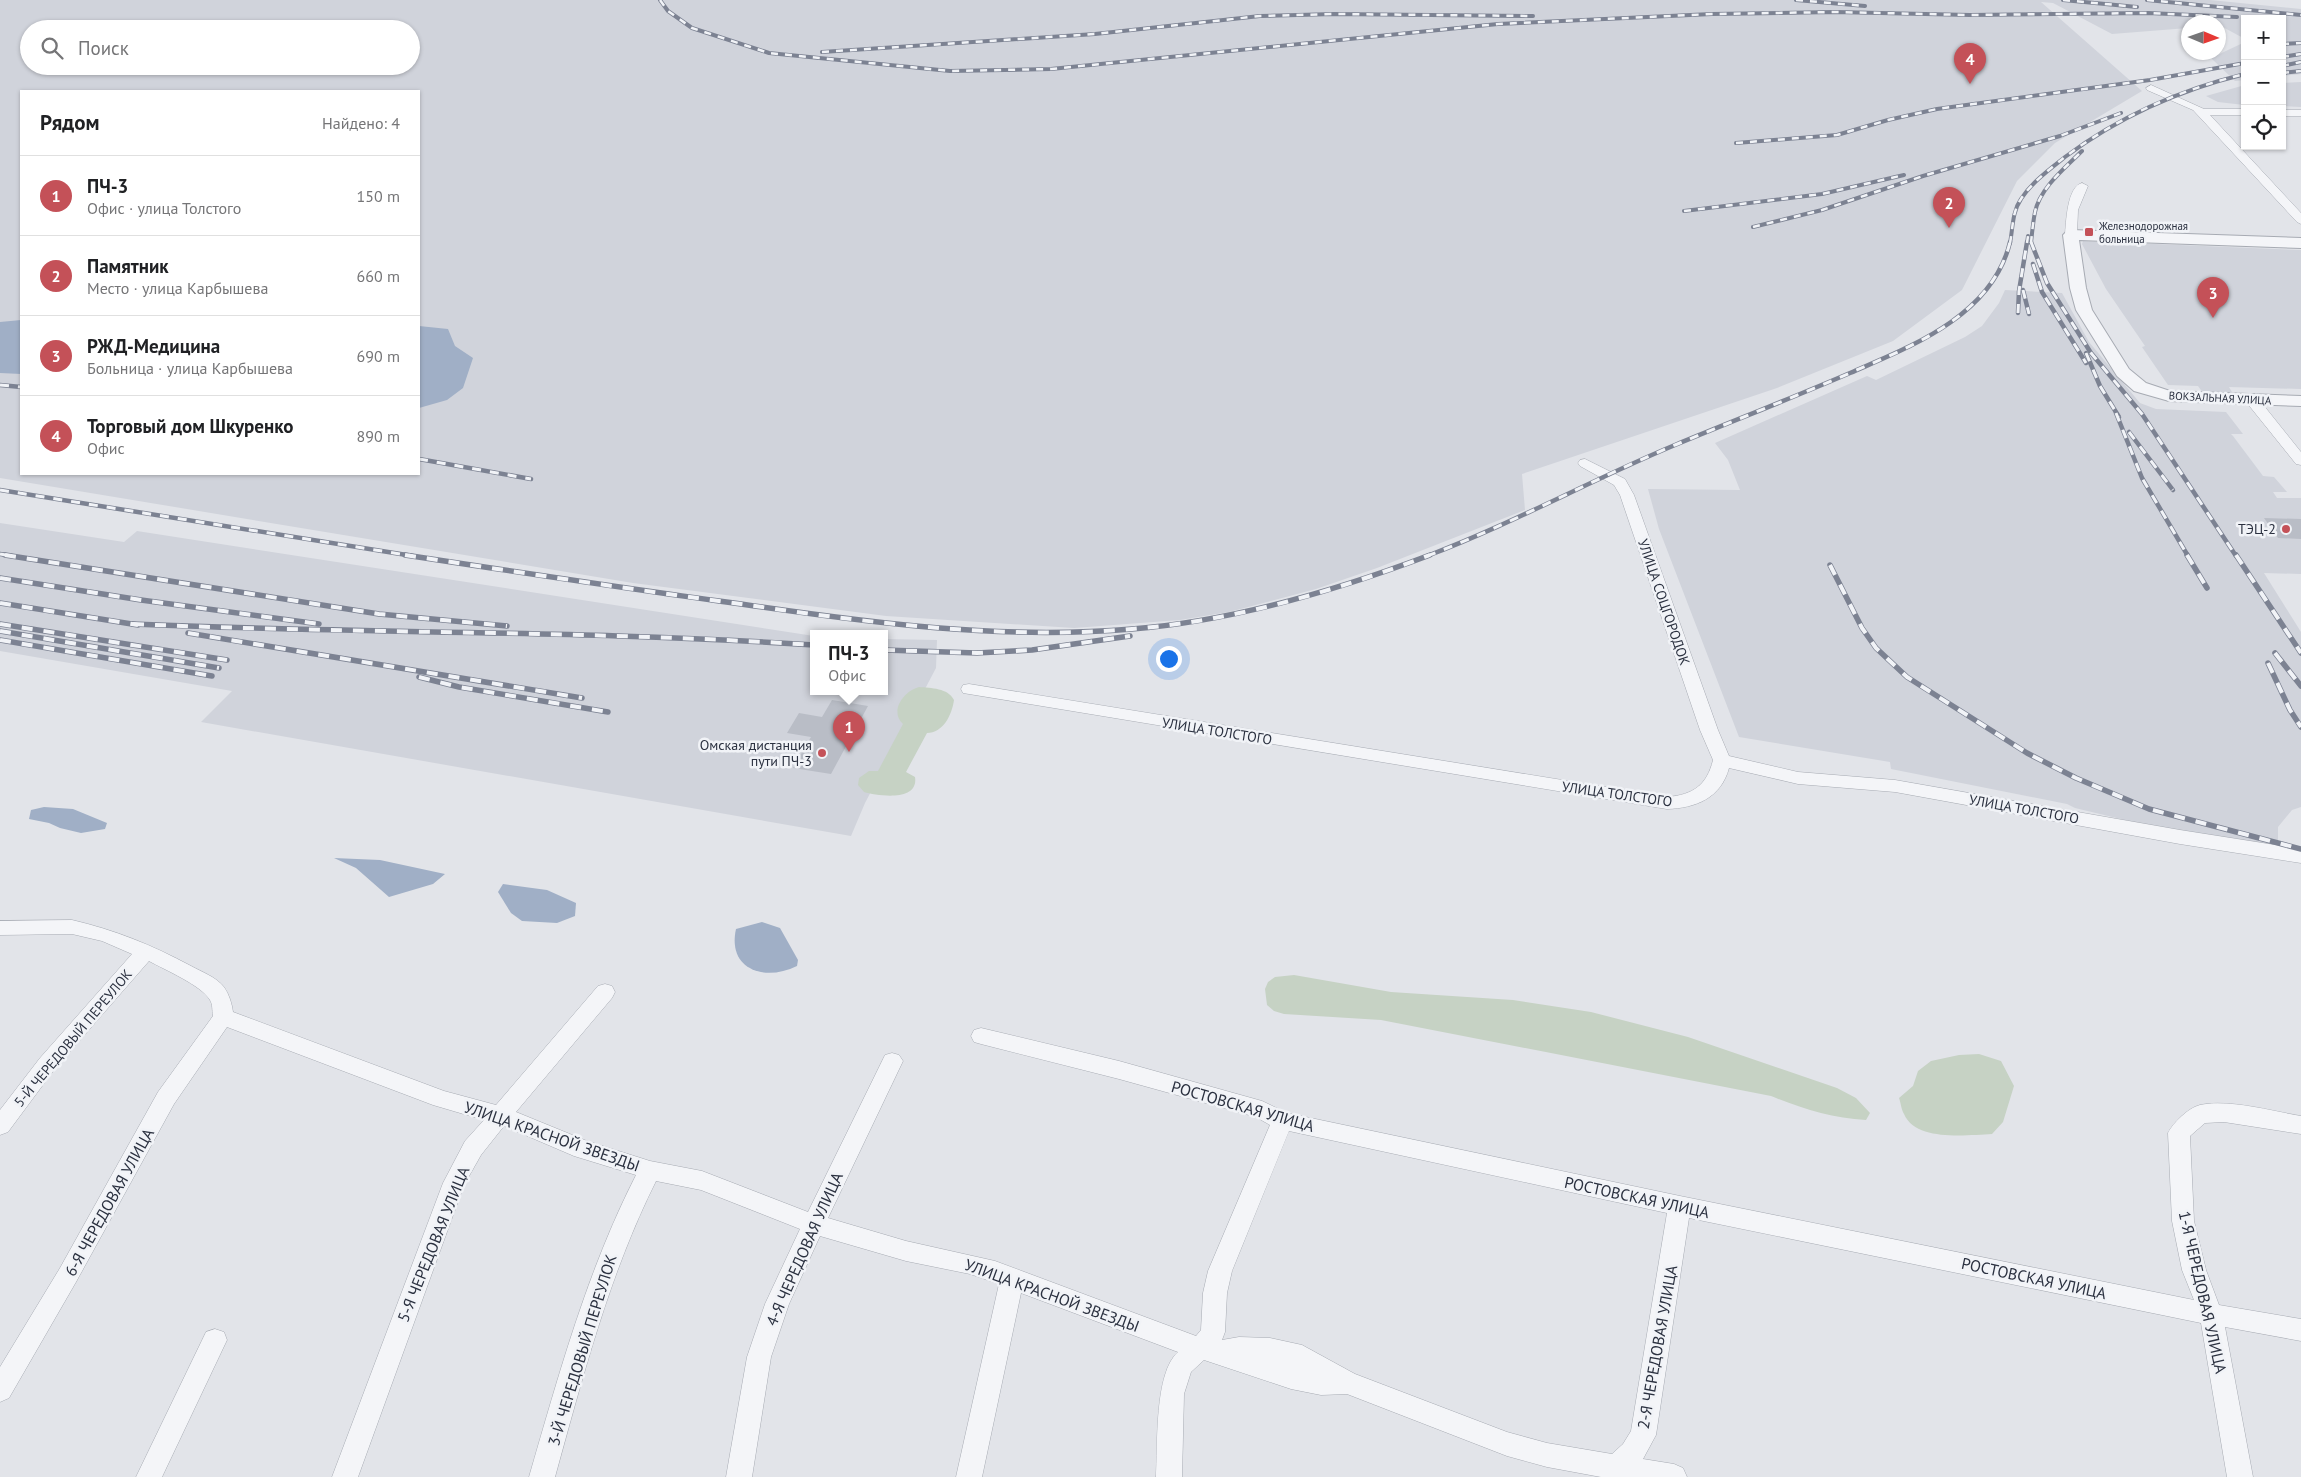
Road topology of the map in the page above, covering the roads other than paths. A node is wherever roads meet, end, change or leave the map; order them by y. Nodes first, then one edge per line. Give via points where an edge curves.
1 (2151, 88) dead end
2 (2201, 112) junction
3 (2241, 112) edge
4 (2286, 113) edge
5 (2301, 114) edge
6 (2082, 186) dead end
7 (2301, 220) edge
8 (2071, 235) junction
9 (2301, 243) edge
10 (2252, 400) junction
11 (2301, 401) edge
12 (2301, 461) edge
13 (1585, 463) dead end
14 (970, 689) dead end
15 (1722, 760) junction
16 (2301, 856) edge
17 (0, 928) edge
18 (146, 951) junction
19 (605, 992) dead end
20 (222, 1017) junction
21 (981, 1036) dead end
22 (892, 1061) dead end
23 (502, 1116) junction
24 (1282, 1120) junction
25 (2301, 1125) edge
26 (0, 1126) edge
27 (650, 1170) junction
28 (1680, 1206) junction
29 (814, 1224) junction
30 (1012, 1280) junction
31 (2211, 1314) junction
32 (2301, 1330) edge
33 (215, 1340) dead end
34 (1207, 1350) junction
35 (0, 1390) edge
36 (1613, 1472) edge
37 (149, 1477) edge
38 (344, 1477) edge
39 (542, 1477) edge
40 (739, 1477) edge
41 (968, 1477) edge
42 (1169, 1477) edge
43 (1674, 1477) edge
44 (2240, 1477) edge

1 - 2 street via 2191,103
2 - 3 street
2 - 7 street
4 - 5 street
6 - 8 street via 2072,210
8 - 9 street
8 - 10 street, ВОКЗАЛЬНАЯ УЛИЦА via 2084,310 2123,372 2140,387 2169,396
10 - 11 street, ВОКЗАЛЬНАЯ УЛИЦА
10 - 12 street
13 - 15 street, УЛИЦА СОЦГОРОДОК via 1620,482 1627,495
14 - 15 street, УЛИЦА ТОЛСТОГО via 1667,803 1685,803 1699,797 1711,786
15 - 16 street, УЛИЦА ТОЛСТОГО via 1798,778 1895,786
17 - 18 street via 72,927 106,935
18 - 20 street via 216,992 222,1004
18 - 26 street, 5-Й ЧЕРЕДОВЫЙ ПЕРЕУЛОК via 47,1064
19 - 23 street, 5-Я ЧЕРЕДОВАЯ УЛИЦА
20 - 23 street, УЛИЦА КРАСНОЙ ЗВЕЗДЫ via 441,1099
20 - 35 street, 6-Я ЧЕРЕДОВАЯ УЛИЦА via 166,1098
21 - 24 street, РОСТОВСКАЯ УЛИЦА via 1119,1070 1262,1110
22 - 29 street, 4-Я ЧЕРЕДОВАЯ УЛИЦА
23 - 27 street, УЛИЦА КРАСНОЙ ЗВЕЗДЫ via 582,1149
23 - 38 street, 5-Я ЧЕРЕДОВАЯ УЛИЦА via 473,1148 454,1183
24 - 28 street, РОСТОВСКАЯ УЛИЦА
24 - 34 street via 1220,1271 1213,1332 1207,1342
25 - 31 street, 1-Я ЧЕРЕДОВАЯ УЛИЦА via 2224,1113 2200,1114 2179,1133 2184,1221 2194,1270
27 - 29 street, УЛИЦА КРАСНОЙ ЗВЕЗДЫ via 702,1181
27 - 39 street, 3-Й ЧЕРЕДОВЫЙ ПЕРЕУЛОК via 610,1257 581,1342
28 - 31 street, РОСТОВСКАЯ УЛИЦА
28 - 36 street, 2-Я ЧЕРЕДОВАЯ УЛИЦА via 1643,1435 1632,1453
29 - 30 street, УЛИЦА КРАСНОЙ ЗВЕЗДЫ via 995,1271
29 - 40 street, 4-Я ЧЕРЕДОВАЯ УЛИЦА via 776,1304 759,1357
30 - 34 street, УЛИЦА КРАСНОЙ ЗВЕЗДЫ
30 - 41 street
31 - 32 street, РОСТОВСКАЯ УЛИЦА
31 - 44 street, 1-Я ЧЕРЕДОВАЯ УЛИЦА
33 - 37 street
34 - 36 street, УЛИЦА КРАСНОЙ ЗВЕЗДЫ via 1291,1377 1321,1383 1347,1382 1507,1444
34 - 42 street via 1181,1366 1172,1394
36 - 43 street, УЛИЦА КРАСНОЙ ЗВЕЗДЫ

